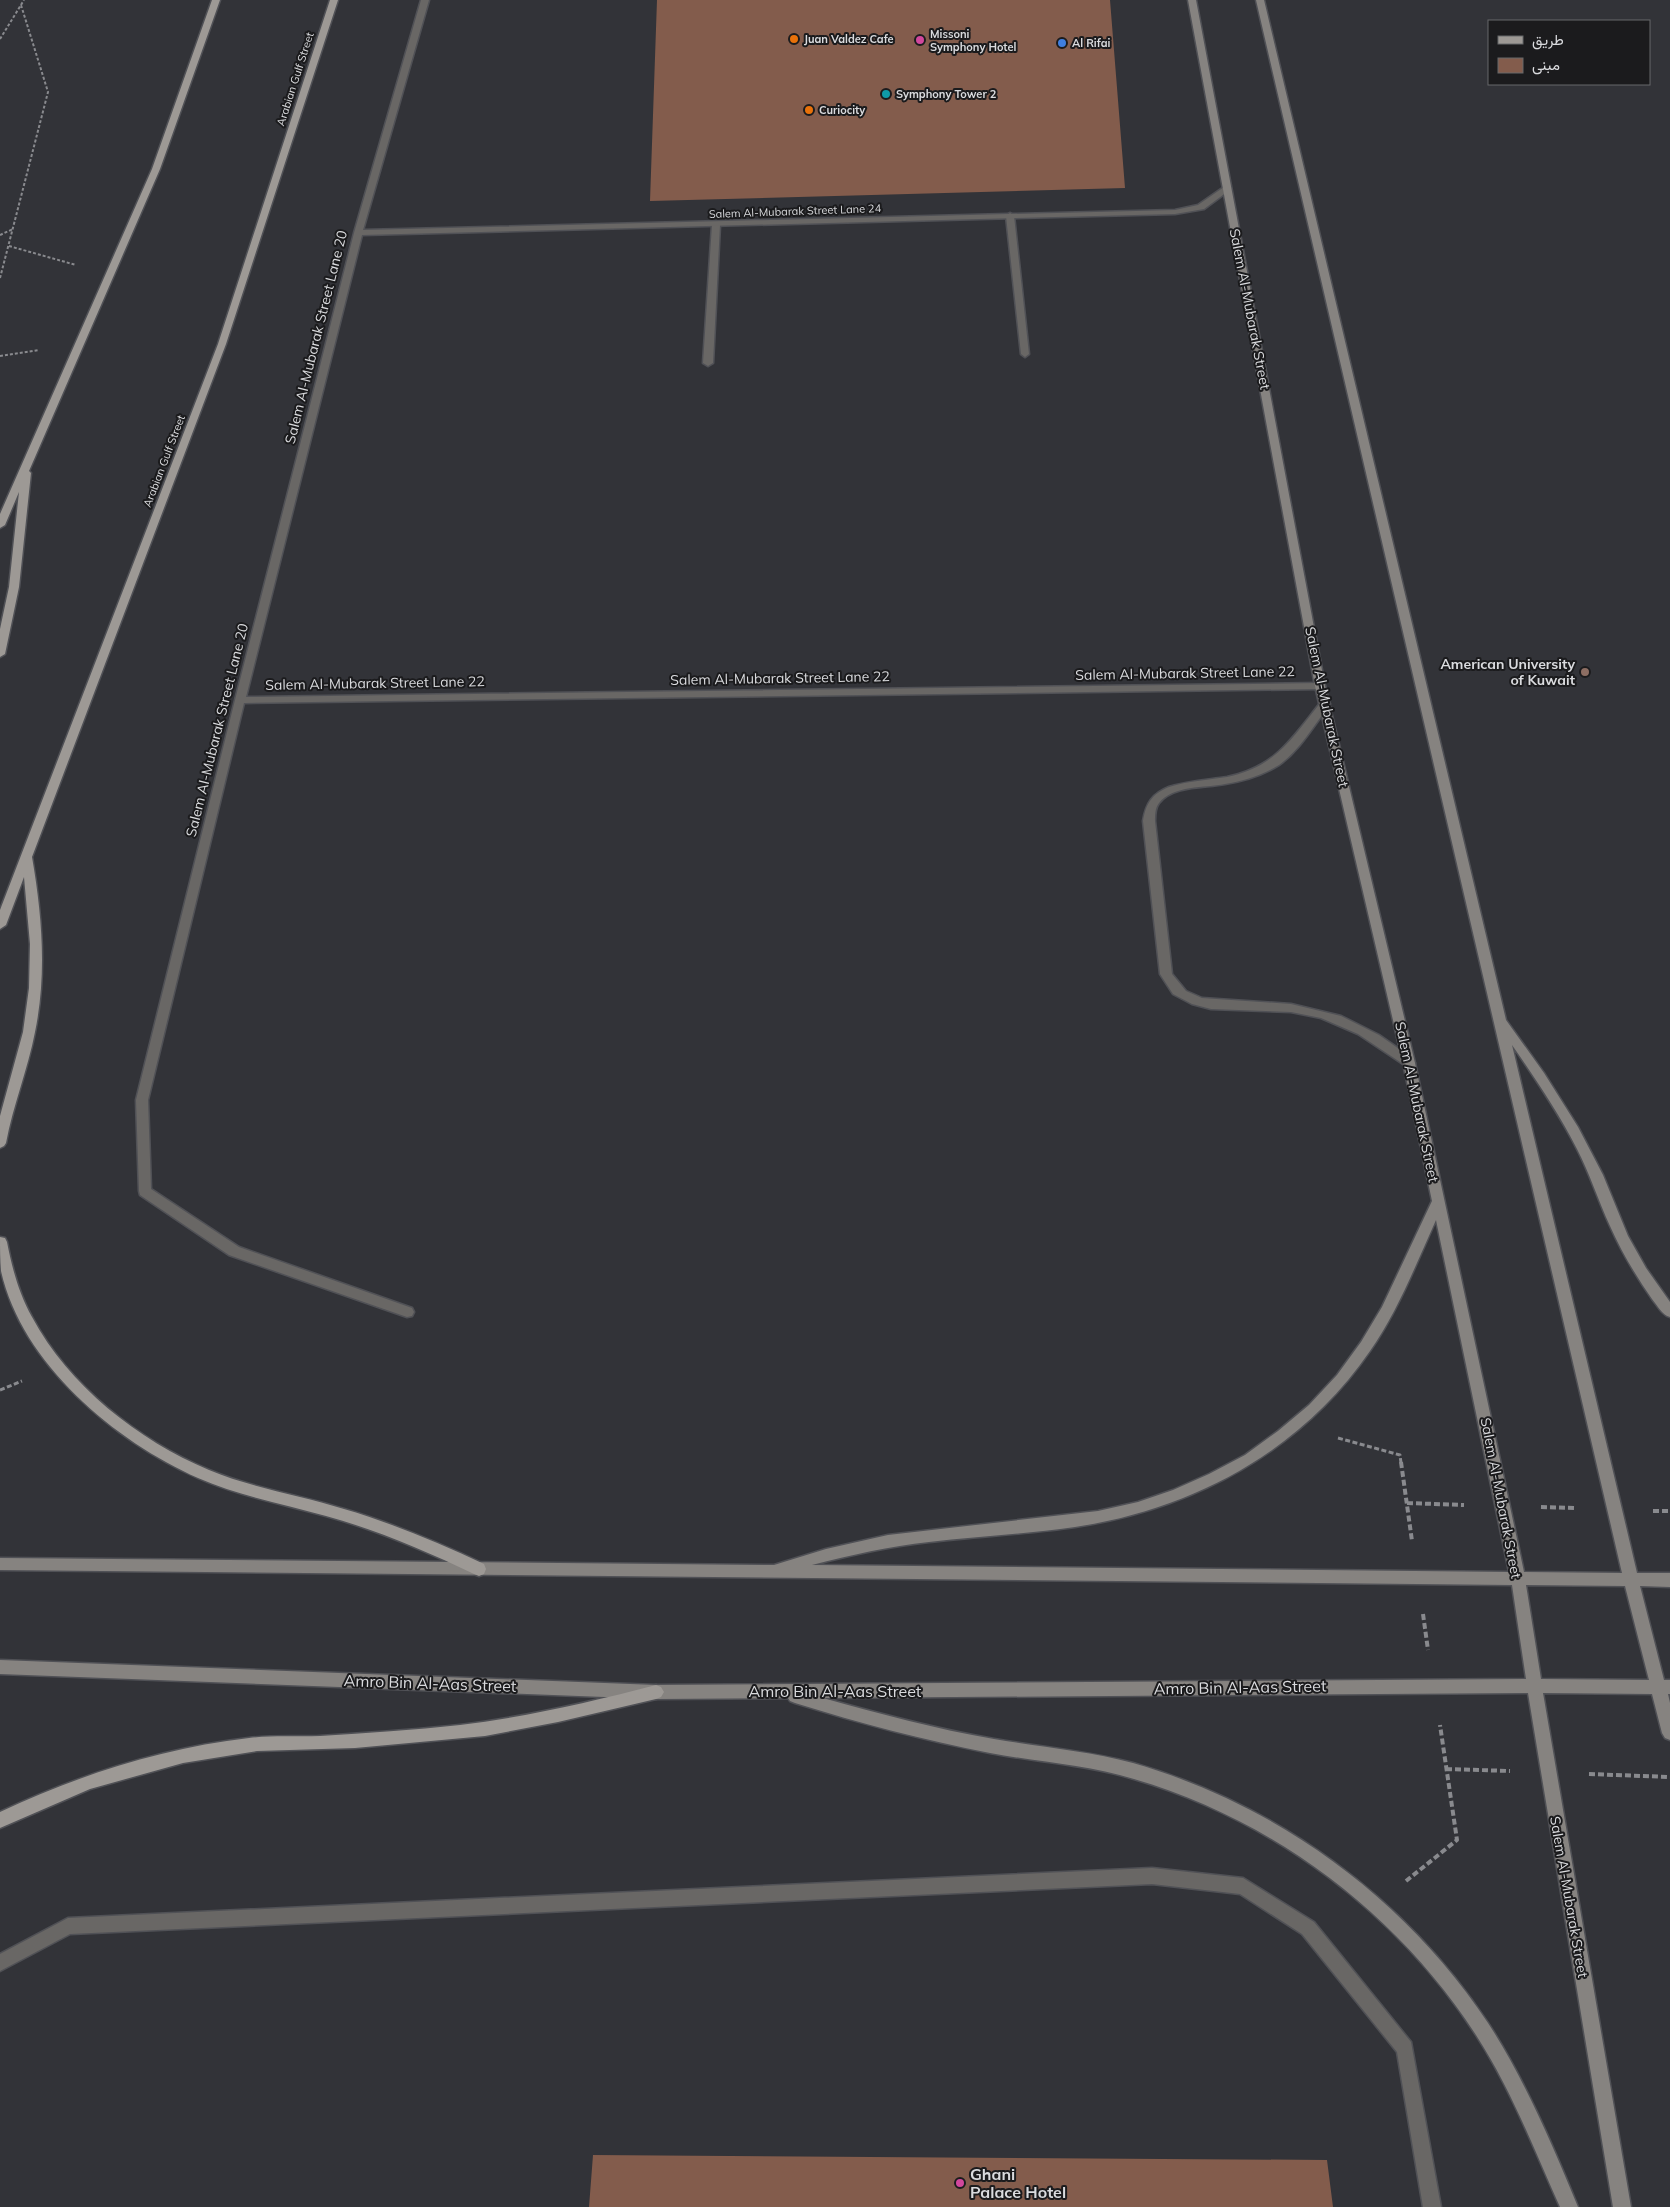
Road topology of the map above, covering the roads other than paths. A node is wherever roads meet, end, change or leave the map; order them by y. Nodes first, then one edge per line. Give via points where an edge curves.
1 (216, 0) edge
2 (334, 0) edge
3 (425, 0) edge
4 (1192, 0) edge
5 (1260, 0) edge
6 (1227, 189) junction
7 (1010, 216) junction
8 (716, 224) junction
9 (358, 233) junction
10 (1025, 354) dead end
11 (708, 363) dead end
12 (27, 463) junction
13 (0, 525) edge
14 (0, 654) edge
15 (1320, 686) junction
16 (240, 700) junction
17 (1325, 704) junction
18 (26, 856) junction
19 (0, 925) edge
20 (1500, 1020) junction
21 (1409, 1063) junction
22 (0, 1144) edge
23 (1439, 1200) junction
24 (0, 1242) edge
25 (407, 1312) dead end
26 (1670, 1312) edge
27 (0, 1564) edge
28 (479, 1569) junction
29 (766, 1572) junction
30 (1518, 1578) junction
31 (1631, 1579) junction
32 (1670, 1580) edge
33 (0, 1667) edge
34 (1534, 1685) junction
35 (1664, 1687) edge
36 (656, 1692) junction
37 (783, 1692) junction
38 (1670, 1733) edge
39 (0, 1820) edge
40 (0, 1964) edge
41 (1432, 2207) edge
42 (1569, 2207) edge
43 (1622, 2207) edge

1 - 12 main road via 156,169
2 - 18 main road, Arabian Gulf Street via 222,344
3 - 9 street, Salem Al-Mubarak Street Lane 20
4 - 6 main road, Salem Al-Mubarak Street
5 - 20 main road
6 - 7 street, Salem Al-Mubarak Street Lane 24 via 1201,207 1175,212
6 - 15 main road, Salem Al-Mubarak Street
7 - 8 street, Salem Al-Mubarak Street Lane 24
7 - 10 street
8 - 9 street, Salem Al-Mubarak Street Lane 24
8 - 11 street
9 - 16 street, Salem Al-Mubarak Street Lane 20
12 - 13 main road
12 - 14 main road via 14,587
15 - 16 street, Salem Al-Mubarak Street Lane 22
15 - 17 main road, Salem Al-Mubarak Street
16 - 25 street, Salem Al-Mubarak Street Lane 20 via 142,1100 145,1191 234,1251
17 - 21 main road, Salem Al-Mubarak Street
17 - 21 street via 1288,751 1260,771 1218,782 1175,788 1154,800 1149,810 1149,821 1166,974 1171,985 1196,1001 1212,1005 1281,1007 1310,1011 1338,1020 1364,1031
18 - 19 main road, Arabian Gulf Street
18 - 22 main road via 34,896 35,984 29,1030
20 - 26 main road via 1567,1117 1636,1263
20 - 31 main road
21 - 23 main road, Salem Al-Mubarak Street
23 - 29 main road via 1366,1346 1329,1394 1296,1426 1254,1457 1207,1482 1154,1503 1099,1517 901,1539 834,1552
23 - 30 main road, Salem Al-Mubarak Street
24 - 28 main road via 7,1275 27,1322 57,1365 97,1407 147,1444 204,1474 377,1525
27 - 28 main road
28 - 29 main road
29 - 30 main road
30 - 31 main road
30 - 34 main road, Salem Al-Mubarak Street
31 - 32 main road
31 - 35 main road
33 - 36 main road, Amro Bin Al-Aas Street
34 - 35 main road, Amro Bin Al-Aas Street
34 - 37 main road, Amro Bin Al-Aas Street
34 - 43 main road, Salem Al-Mubarak Street
35 - 38 main road
36 - 37 main road, Amro Bin Al-Aas Street
36 - 39 main road via 524,1723 460,1732 250,1745 179,1756 108,1775
37 - 42 main road via 921,1732 1133,1771 1199,1793 1262,1823 1323,1863 1376,1905 1434,1965 1481,2028 1515,2087
40 - 41 street via 68,1926 1152,1876 1243,1886 1308,1928 1405,2048

